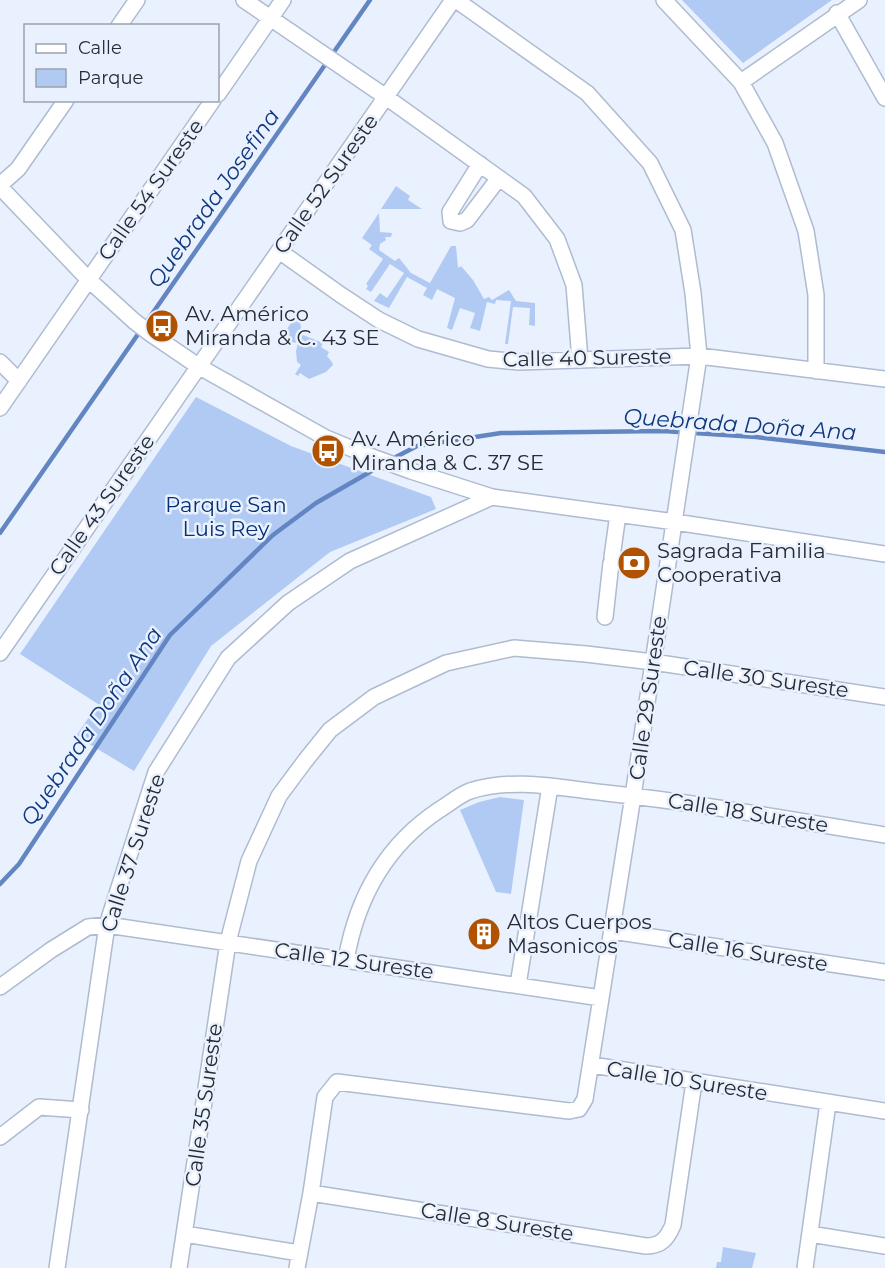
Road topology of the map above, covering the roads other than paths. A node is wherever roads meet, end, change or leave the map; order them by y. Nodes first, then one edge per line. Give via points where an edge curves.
1 (137, 0) edge
2 (244, 0) edge
3 (283, 0) edge
4 (454, 0) edge
5 (664, 0) edge
6 (859, 0) edge
7 (837, 14) junction
8 (271, 17) junction
9 (120, 24) edge
10 (741, 82) junction
11 (219, 93) edge
12 (386, 97) junction
13 (885, 98) edge
14 (65, 102) edge
15 (212, 102) edge
16 (480, 164) junction
17 (499, 178) junction
18 (0, 186) edge
19 (279, 251) junction
20 (89, 280) junction
21 (699, 356) junction
22 (580, 360) junction
23 (0, 362) edge
24 (198, 366) junction
25 (816, 371) junction
26 (885, 380) edge
27 (19, 381) junction
28 (0, 408) edge
29 (492, 497) junction
30 (618, 514) junction
31 (675, 522) junction
32 (885, 554) edge
33 (605, 616) dead end
34 (3, 649) edge
35 (653, 662) junction
36 (885, 697) edge
37 (550, 786) junction
38 (633, 796) junction
39 (885, 835) edge
40 (107, 925) junction
41 (612, 931) junction
42 (228, 942) junction
43 (346, 960) junction
44 (885, 972) edge
45 (518, 985) junction
46 (0, 987) edge
47 (601, 998) junction
48 (592, 1065) junction
49 (694, 1082) junction
50 (828, 1103) junction
51 (81, 1110) junction
52 (885, 1111) edge
53 (0, 1137) edge
54 (311, 1193) junction
55 (185, 1234) junction
56 (810, 1234) junction
57 (885, 1246) edge
58 (298, 1260) edge
59 (57, 1268) edge
60 (179, 1268) edge
61 (805, 1268) edge

1 - 9 street
2 - 8 street
3 - 8 street
4 - 12 street, Calle 52 Sureste
4 - 21 street, Calle 29 Sureste via 587,93 650,164 683,230
5 - 10 street
6 - 7 street
7 - 10 street
7 - 13 street
8 - 11 street
8 - 12 street
10 - 25 street via 775,143 806,231 816,295
12 - 16 street
12 - 19 street, Calle 52 Sureste
14 - 18 street via 18,169
15 - 20 street, Calle 54 Sureste
16 - 17 street
16 - 17 street via 450,212 451,221 466,220
17 - 22 street via 524,196 557,239 574,285
18 - 20 street
19 - 22 street, Calle 40 Sureste via 370,314 418,339 488,359
19 - 24 street, Calle 52 Sureste
20 - 24 street via 134,321
20 - 27 street, Calle 54 Sureste
21 - 22 street, Calle 40 Sureste
21 - 25 street, Calle 40 Sureste
21 - 31 street, Calle 29 Sureste
23 - 27 street
24 - 29 street via 326,438
24 - 34 street, Calle 43 Sureste
25 - 26 street, Calle 40 Sureste
27 - 28 street, Calle 54 Sureste
29 - 30 street
29 - 40 street, Calle 37 Sureste via 350,561 288,603 228,658 156,772
30 - 31 street
30 - 33 street
31 - 32 street
31 - 35 street, Calle 29 Sureste
35 - 36 street, Calle 30 Sureste
35 - 38 street, Calle 29 Sureste
35 - 42 street, Calle 30 Sureste via 514,648 446,663 374,697 330,730 279,796 249,861
37 - 38 street, Calle 18 Sureste
37 - 43 street, Calle 18 Sureste via 517,783 467,792 421,824 396,847 374,878 355,920
37 - 45 street
38 - 39 street, Calle 18 Sureste
38 - 41 street, Calle 29 Sureste
40 - 42 street, Calle 12 Sureste
40 - 46 street via 88,927
40 - 51 street, Calle 37 Sureste
41 - 44 street, Calle 16 Sureste
41 - 47 street, Calle 29 Sureste
42 - 43 street, Calle 12 Sureste
42 - 55 street, Calle 35 Sureste
43 - 45 street, Calle 12 Sureste
45 - 47 street, Calle 12 Sureste
47 - 48 street, Calle 29 Sureste
48 - 49 street, Calle 10 Sureste
48 - 54 street, Calle 10 Sureste via 585,1099 579,1109 569,1111 338,1082 325,1097
49 - 50 street, Calle 10 Sureste
49 - 54 street, Calle 8 Sureste via 673,1225 664,1241 654,1246
50 - 52 street, Calle 10 Sureste
50 - 56 street
51 - 53 street via 39,1107
51 - 59 street, Calle 37 Sureste
54 - 58 street
55 - 58 street
55 - 60 street, Calle 35 Sureste
56 - 57 street
56 - 61 street

